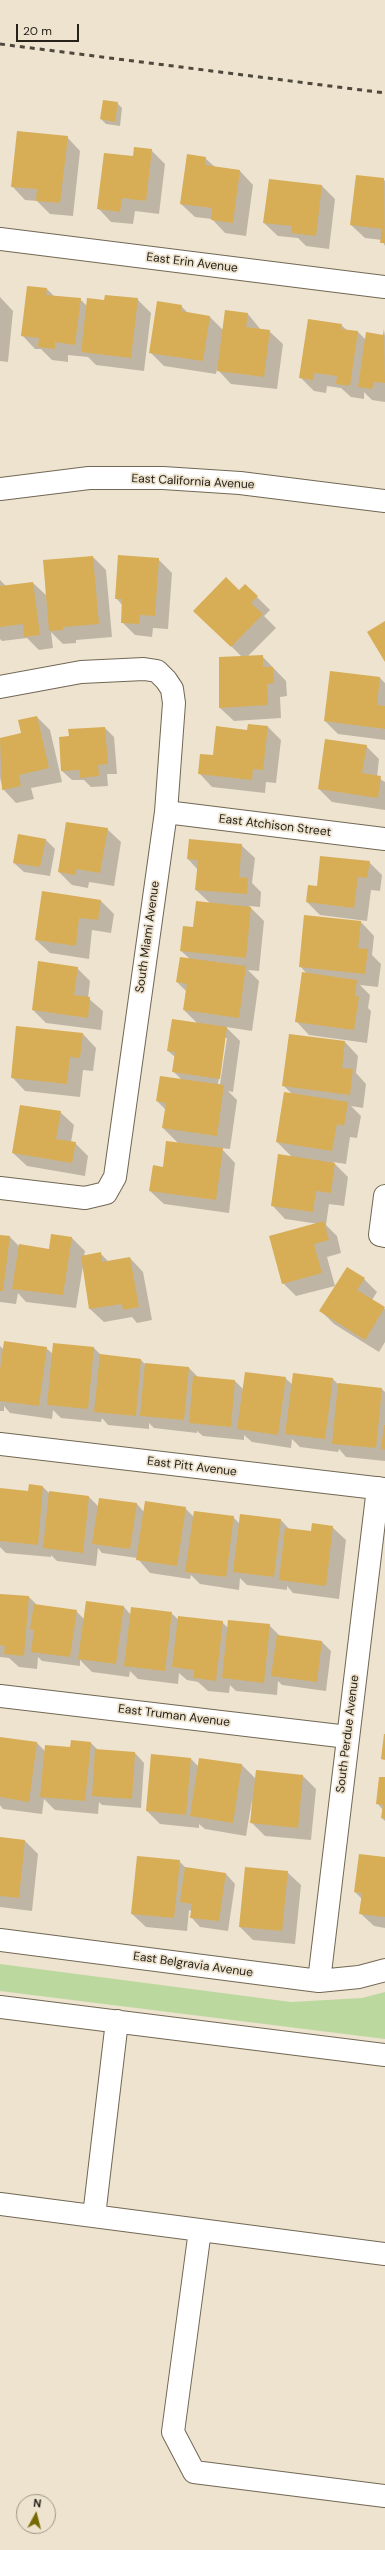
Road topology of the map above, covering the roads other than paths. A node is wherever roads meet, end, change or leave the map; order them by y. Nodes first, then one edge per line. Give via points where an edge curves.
1 (0, 239) edge
2 (385, 288) edge
3 (0, 489) edge
4 (385, 502) edge
5 (0, 687) edge
6 (166, 812) junction
7 (385, 839) edge
8 (0, 1188) edge
9 (385, 1196) edge
10 (383, 1236) edge
11 (0, 1444) edge
12 (382, 1488) edge
13 (0, 1696) edge
14 (348, 1737) junction
15 (0, 1940) edge
16 (385, 1970) edge
17 (319, 1980) junction
18 (0, 2007) edge
19 (117, 2021) junction
20 (385, 2055) edge
21 (0, 2204) edge
22 (94, 2216) junction
23 (200, 2230) junction
24 (385, 2254) edge
25 (385, 2496) edge

1 - 2 street, East Erin Avenue
3 - 4 street, East California Avenue via 89,478 163,478 240,483
5 - 6 street, South Miami Avenue via 81,672 144,669 157,671 172,689 174,703
6 - 7 street, East Atchison Street
6 - 8 street, South Miami Avenue via 115,1177 106,1193 85,1198
9 - 10 street
11 - 12 street, East Pitt Avenue
12 - 14 street, South Perdue Avenue
13 - 14 street, East Truman Avenue
14 - 17 street, South Perdue Avenue
15 - 17 street, East Belgravia Avenue
16 - 17 street, East Belgravia Avenue via 359,1977
18 - 19 street
19 - 20 street
19 - 22 street
21 - 22 street
22 - 23 street
23 - 24 street
23 - 25 street via 173,2432 194,2472

